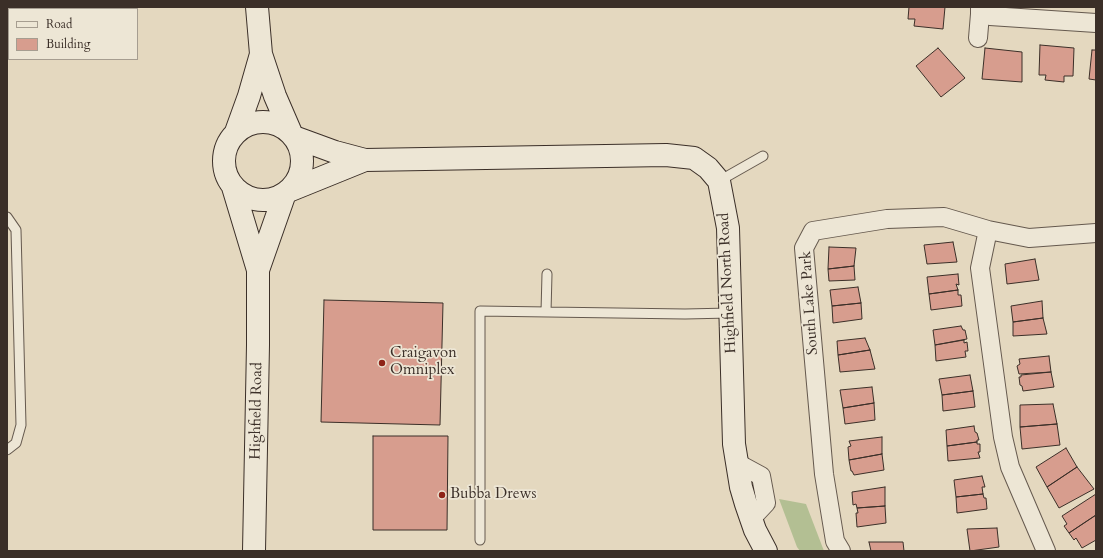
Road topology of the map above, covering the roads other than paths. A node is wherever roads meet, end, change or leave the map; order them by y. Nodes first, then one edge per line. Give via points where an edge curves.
1 (257, 7) edge
2 (980, 11) edge
3 (1096, 23) edge
4 (978, 38) dead end
5 (261, 54) junction
6 (236, 132) junction
7 (292, 135) junction
8 (763, 156) dead end
9 (365, 160) junction
10 (719, 181) junction
11 (233, 187) junction
12 (288, 192) junction
13 (7, 217) edge
14 (988, 230) junction
15 (1096, 232) edge
16 (258, 270) junction
17 (546, 274) dead end
18 (546, 312) junction
19 (730, 313) junction
20 (7, 450) edge
21 (480, 540) dead end
22 (254, 551) edge
23 (766, 551) edge
24 (841, 551) edge
25 (1046, 551) edge

1 - 5 street, Highfield Road
2 - 3 street
2 - 4 street
5 - 6 street, Highfield Road
5 - 7 street, Highfield Road
6 - 7 street via 249,124 264,122 278,124
6 - 11 street, Highfield Road via 227,144 223,159 225,174
7 - 9 street via 335,152
7 - 12 street, Highfield Road via 299,145 303,159 300,176
8 - 10 lane
9 - 10 street via 666,155 694,158 708,168
9 - 12 street
10 - 19 street, Highfield North Road via 728,228
11 - 12 street via 245,196 260,201 276,199
11 - 16 street, Highfield Road
12 - 16 street, Highfield Road
13 - 20 lane via 16,230 21,425 16,443
14 - 15 street, South Lake Park via 1029,238
14 - 24 street, South Lake Park via 944,216 887,219 813,231 804,248 824,474 835,541
14 - 25 street via 980,268 1003,437 1010,467
16 - 22 street, Highfield Road
17 - 18 lane
18 - 19 lane
18 - 21 lane via 480,311
19 - 23 street, Highfield North Road via 734,444 741,487 751,519

